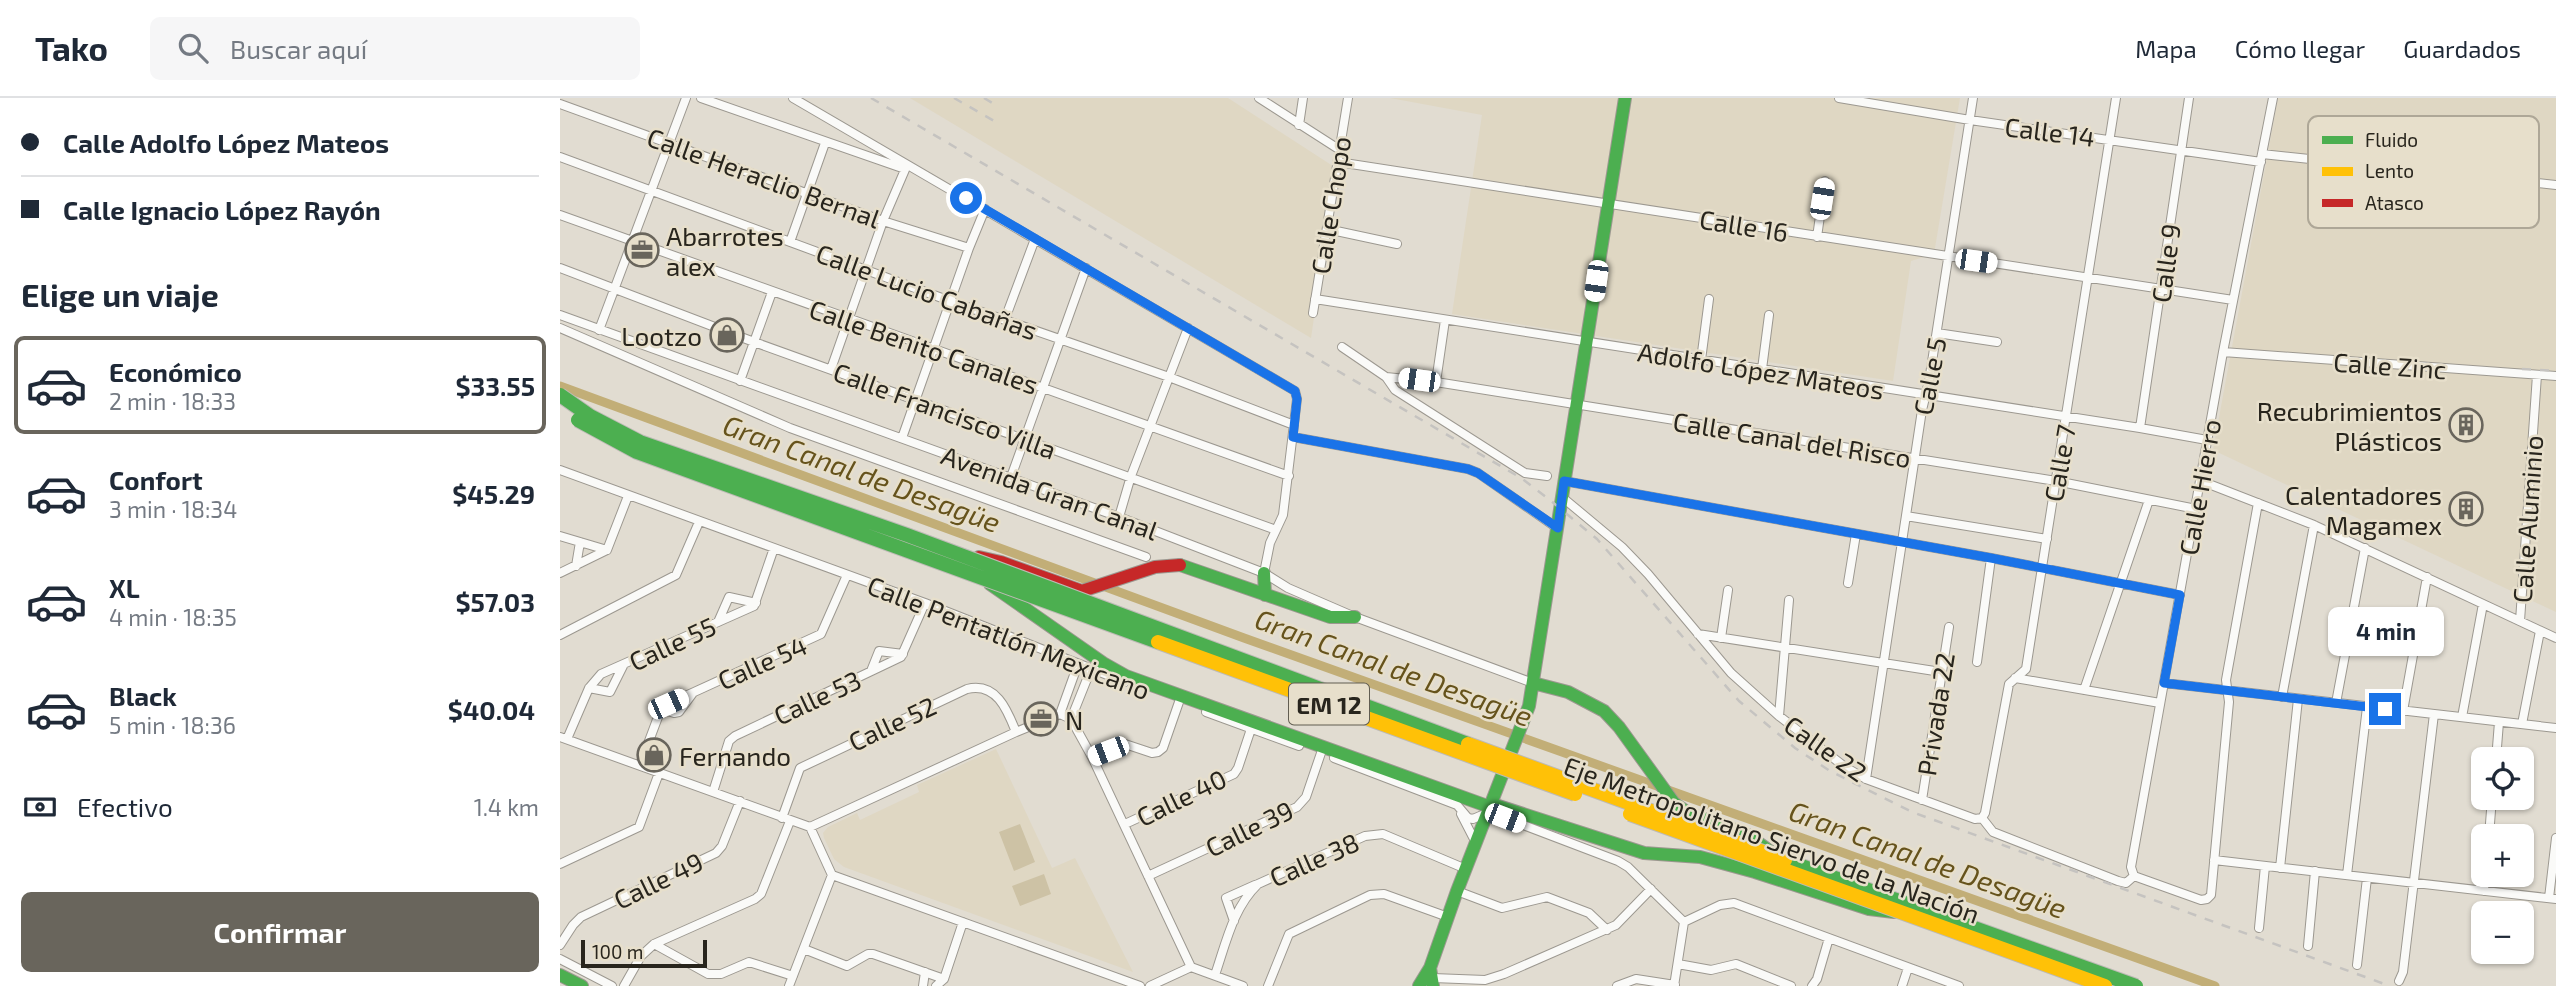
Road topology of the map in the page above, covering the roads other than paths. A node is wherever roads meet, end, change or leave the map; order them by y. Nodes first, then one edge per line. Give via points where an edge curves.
1 (686, 98) edge
2 (701, 98) edge
3 (793, 98) edge
4 (1258, 98) edge
5 (1303, 98) edge
6 (1348, 98) edge
7 (1625, 98) edge
8 (1841, 98) edge
9 (1973, 98) edge
10 (2116, 98) edge
11 (2189, 98) edge
12 (2273, 98) edge
13 (560, 104) edge
14 (1970, 120) junction
15 (1298, 125) junction
16 (2110, 139) junction
17 (669, 143) junction
18 (825, 143) junction
19 (2181, 149) junction
20 (1340, 150) junction
21 (560, 157) edge
22 (2262, 158) junction
23 (1338, 162) junction
24 (2308, 162) edge
25 (906, 167) junction
26 (1825, 181) dead end
27 (651, 190) junction
28 (806, 192) junction
29 (1608, 203) junction
30 (985, 209) junction
31 (560, 215) edge
32 (883, 221) junction
33 (1327, 229) junction
34 (1817, 237) junction
35 (1035, 239) junction
36 (633, 241) junction
37 (790, 242) junction
38 (1397, 244) dead end
39 (969, 248) junction
40 (1948, 257) junction
41 (560, 268) edge
42 (1086, 268) junction
43 (867, 270) junction
44 (2087, 275) junction
45 (615, 289) junction
46 (2161, 289) junction
47 (772, 292) junction
48 (1315, 299) junction
49 (1709, 299) dead end
50 (950, 300) junction
51 (2233, 300) junction
52 (1313, 313) dead end
53 (560, 315) edge
54 (1769, 315) dead end
55 (848, 319) junction
56 (1005, 319) junction
57 (1445, 320) junction
58 (560, 328) edge
59 (1188, 328) junction
60 (599, 330) junction
61 (1937, 333) junction
62 (1060, 339) junction
63 (754, 342) junction
64 (1587, 342) junction
65 (1997, 342) dead end
66 (1342, 347) dead end
67 (934, 349) junction
68 (2223, 352) junction
69 (1700, 360) junction
70 (831, 369) junction
71 (1762, 369) junction
72 (2537, 374) junction
73 (2556, 376) edge
74 (1169, 377) junction
75 (1386, 377) junction
76 (740, 381) junction
77 (1436, 382) junction
78 (1043, 387) junction
79 (560, 396) edge
80 (1925, 396) junction
81 (915, 399) junction
82 (1577, 406) junction
83 (560, 407) edge
84 (2067, 417) junction
85 (1294, 425) junction
86 (1151, 426) junction
87 (2140, 428) junction
88 (1293, 437) junction
89 (902, 438) junction
90 (1025, 438) junction
91 (2207, 440) junction
92 (1915, 458) junction
93 (560, 470) edge
94 (1131, 476) junction
95 (1289, 476) junction
96 (1547, 476) dead end
97 (1011, 477) junction
98 (1564, 481) junction
99 (2056, 481) junction
100 (2201, 481) junction
101 (628, 496) junction
102 (1562, 497) junction
103 (2150, 500) junction
104 (2258, 503) junction
105 (2196, 509) junction
106 (1906, 516) junction
107 (1119, 517) junction
108 (699, 522) junction
109 (2314, 525) junction
110 (1558, 528) junction
111 (1276, 530) junction
112 (1856, 534) junction
113 (560, 536) edge
114 (2047, 539) junction
115 (1902, 541) junction
116 (580, 542) junction
117 (774, 548) junction
118 (2365, 548) junction
119 (607, 550) junction
120 (943, 550) junction
121 (1146, 557) dead end
122 (1991, 558) junction
123 (576, 566) junction
124 (2042, 568) junction
125 (560, 573) edge
126 (1264, 573) junction
127 (847, 575) junction
128 (977, 576) junction
129 (2427, 577) junction
130 (1848, 583) dead end
131 (2121, 583) junction
132 (1728, 590) dead end
133 (1265, 595) junction
134 (2180, 595) junction
135 (1789, 600) dead end
136 (756, 603) junction
137 (925, 603) junction
138 (2483, 604) junction
139 (1355, 617) junction
140 (2520, 621) junction
141 (718, 622) junction
142 (1949, 627) dead end
143 (2540, 631) junction
144 (1698, 634) junction
145 (560, 635) edge
146 (1721, 638) junction
147 (2556, 638) edge
148 (1784, 647) junction
149 (903, 654) junction
150 (1977, 662) dead end
151 (1883, 663) junction
152 (1078, 664) junction
153 (623, 666) junction
154 (1090, 669) junction
155 (871, 671) junction
156 (1941, 672) junction
157 (2015, 678) junction
158 (1533, 683) junction
159 (2164, 683) junction
160 (589, 688) junction
161 (2084, 690) junction
162 (2227, 692) junction
163 (2282, 697) junction
164 (2298, 699) junction
165 (1179, 702) junction
166 (2160, 703) junction
167 (2336, 703) junction
168 (2367, 707) junction
169 (2403, 711) junction
170 (1060, 714) junction
171 (2434, 714) junction
172 (1779, 716) junction
173 (2462, 717) junction
174 (1071, 719) junction
175 (2499, 722) junction
176 (2522, 724) junction
177 (2556, 728) edge
178 (1251, 729) junction
179 (1016, 732) junction
180 (564, 738) edge
181 (2497, 747) edge
182 (1321, 753) junction
183 (1092, 757) junction
184 (640, 765) junction
185 (659, 773) junction
186 (1867, 779) junction
187 (713, 792) junction
188 (1922, 800) junction
189 (740, 802) junction
190 (1457, 805) junction
191 (1490, 808) junction
192 (1982, 818) junction
193 (786, 819) junction
194 (1125, 824) junction
195 (810, 827) junction
196 (2556, 838) edge
197 (1476, 842) junction
198 (1777, 856) junction
199 (2214, 860) junction
200 (560, 864) edge
201 (2265, 866) junction
202 (2280, 868) junction
203 (1466, 869) junction
204 (2315, 871) junction
205 (832, 875) junction
206 (2347, 875) junction
207 (1148, 876) junction
208 (2134, 876) junction
209 (2367, 878) junction
210 (2415, 883) junction
211 (1258, 884) junction
212 (2484, 887) edge
213 (1651, 889) junction
214 (1457, 891) junction
215 (2483, 891) junction
216 (2553, 899) edge
217 (1899, 913) junction
218 (1448, 917) junction
219 (1234, 920) junction
220 (963, 922) junction
221 (1684, 922) junction
222 (2259, 928) dead end
223 (1607, 930) junction
224 (1829, 937) junction
225 (654, 944) junction
226 (560, 945) edge
227 (2308, 946) dead end
228 (804, 949) junction
229 (560, 959) edge
230 (1678, 964) junction
231 (2357, 965) dead end
232 (1191, 967) junction
233 (1908, 968) junction
234 (925, 972) junction
235 (560, 975) edge
236 (1215, 975) junction
237 (793, 976) junction
238 (1432, 977) edge
239 (944, 979) junction
240 (2399, 981) dead end
241 (596, 982) edge
242 (582, 986) edge
243 (612, 986) edge
244 (624, 986) edge
245 (789, 986) edge
246 (923, 986) edge
247 (936, 986) edge
248 (1140, 986) edge
249 (1150, 986) edge
250 (1243, 986) edge
251 (1268, 986) edge
252 (1419, 986) edge
253 (1616, 986) edge
254 (1675, 986) edge
255 (1791, 986) edge
256 (1812, 986) edge
257 (1902, 986) edge
258 (1959, 986) edge
259 (2105, 986) edge
260 (2136, 986) edge

1 - 17 street
2 - 18 street
3 - 25 street
4 - 15 street
5 - 15 street
6 - 20 street, Calle Chopo
7 - 29 main road
8 - 14 street, Calle 14
9 - 14 street, Calle 5
10 - 16 street, Calle 7
11 - 19 street, Calle 9
12 - 22 street, Calle Hierro
13 - 17 street, Calle Heraclio Bernal
14 - 16 street, Calle 14
14 - 40 street, Calle 5
15 - 20 street
16 - 19 street, Calle 14
16 - 44 street, Calle 7
17 - 27 street
17 - 28 street, Calle Heraclio Bernal
18 - 25 street
18 - 28 street
19 - 22 street, Calle 14
19 - 46 street, Calle 9
20 - 23 street, Calle Chopo
21 - 27 street, Calle Lucio Cabañas
22 - 24 street, Calle 14
22 - 51 street, Calle Hierro
23 - 29 street, Calle 16
23 - 33 street, Calle Chopo
25 - 30 street
25 - 32 street
26 - 34 street
27 - 36 street
27 - 37 street, Calle Lucio Cabañas
28 - 32 street, Calle Heraclio Bernal
28 - 37 street
29 - 34 street, Calle 16
29 - 64 main road
30 - 35 street
30 - 39 street
31 - 36 street, Calle Benito Canales
32 - 39 street, Calle Heraclio Bernal
32 - 43 street
33 - 38 street
33 - 48 street, Calle Chopo
34 - 40 street, Calle 16
35 - 42 street
35 - 56 street
36 - 45 street
36 - 47 street, Calle Benito Canales
37 - 43 street, Calle Lucio Cabañas
39 - 50 street
40 - 44 street, Calle 16
40 - 61 street, Calle 5
41 - 45 street, Calle Francisco Villa
42 - 59 street
42 - 62 street
43 - 50 street, Calle Lucio Cabañas
43 - 55 street
44 - 46 street, Calle 16
44 - 84 street, Calle 7
45 - 60 street
45 - 63 street, Calle Francisco Villa
46 - 51 street, Calle 16
46 - 87 street, Calle 9
47 - 55 street, Calle Benito Canales
47 - 63 street
48 - 52 street, Calle Chopo
48 - 57 street, Adolfo López Mateos
49 - 69 street
50 - 56 street, Calle Lucio Cabañas
50 - 67 street
51 - 68 street, Calle Hierro
53 - 60 street, Avenida Gran Canal
54 - 71 street
55 - 67 street, Calle Benito Canales
55 - 70 street
56 - 62 street, Calle Lucio Cabañas
57 - 64 street, Adolfo López Mateos
57 - 77 street
58 - 121 street via 790,428
59 - 74 street
59 - 85 street via 1296,393
60 - 76 street, Avenida Gran Canal
61 - 65 street
61 - 80 street, Calle 5
62 - 74 street, Calle Lucio Cabañas
62 - 78 street
63 - 70 street, Calle Francisco Villa
63 - 76 street
64 - 69 street, Adolfo López Mateos
64 - 82 main road
66 - 75 street
67 - 78 street, Calle Benito Canales
67 - 81 street
68 - 72 street, Calle Zinc
68 - 91 street, Calle Hierro
69 - 71 street, Adolfo López Mateos
70 - 81 street, Calle Francisco Villa
71 - 80 street, Adolfo López Mateos
72 - 73 street, Calle Zinc
72 - 140 street, Calle Aluminio
74 - 85 street, Calle Lucio Cabañas
74 - 86 street
75 - 77 street, Calle Canal del Risco
75 - 96 street via 1395,390 1500,458 1525,473
76 - 89 street, Avenida Gran Canal
77 - 82 street, Calle Canal del Risco
78 - 86 street, Calle Benito Canales
78 - 90 street
79 - 120 main road, Eje Metropolitano Siervo de la Nación / EM 12, bridge via 640,442
80 - 84 street, Adolfo López Mateos
80 - 92 street, Calle 5
81 - 89 street
81 - 90 street, Calle Francisco Villa
82 - 92 street, Calle Canal del Risco
82 - 98 main road
83 - 128 main road, Eje Metropolitano Siervo de la Nación / EM 12, bridge via 637,452
84 - 87 street, Adolfo López Mateos
84 - 99 street, Calle 7
85 - 88 street
86 - 94 street
86 - 95 street, Calle Benito Canales
87 - 91 street, Adolfo López Mateos
88 - 95 street
88 - 110 street via 1468,469
89 - 97 street, Avenida Gran Canal
90 - 94 street, Calle Francisco Villa
90 - 97 street
91 - 100 street, Calle Hierro
92 - 99 street, Calle Canal del Risco
92 - 106 street, Calle 5
93 - 101 street, Calle Pentatlón Mexicano
94 - 107 street
94 - 111 street, Calle Francisco Villa
95 - 111 street
97 - 107 street, Avenida Gran Canal
98 - 102 main road
98 - 112 street
99 - 103 street, Calle Canal del Risco
99 - 114 street, Calle 7
100 - 104 street
100 - 105 street, Calle Hierro
101 - 108 street, Calle Pentatlón Mexicano
101 - 119 street
102 - 110 main road
102 - 144 street, Calle 22 via 1622,547
103 - 105 street, Calle Canal del Risco
103 - 131 street
104 - 109 street
104 - 162 street
105 - 134 street, Calle Hierro
106 - 114 street
106 - 115 street, Calle 5
107 - 126 street, Avenida Gran Canal
108 - 117 street, Calle Pentatlón Mexicano
108 - 145 street via 676,575
109 - 118 street
109 - 163 street
110 - 158 main road
111 - 126 street
112 - 115 street
112 - 130 street
113 - 116 street
114 - 124 street, Calle 7
115 - 122 street
115 - 151 street, Calle 5
116 - 119 street
116 - 123 street
117 - 127 street, Calle Pentatlón Mexicano
117 - 136 street
118 - 129 street
118 - 167 street
119 - 123 street
120 - 133 main road, bridge via 1001,562 1082,591 1155,568 1180,565
120 - 198 main road, Eje Metropolitano Siervo de la Nación / EM 12, bridge
122 - 124 street
122 - 150 street
123 - 125 street
124 - 131 street
124 - 157 street, Calle 7 via 2026,669
126 - 133 main road
126 - 139 street, Avenida Gran Canal
127 - 137 street, Calle Pentatlón Mexicano
127 - 184 street, Calle 54 via 821,635 693,693 679,712 661,709
128 - 191 main road, bridge via 1126,676
128 - 217 main road, Eje Metropolitano Siervo de la Nación / EM 12, bridge
129 - 138 street
129 - 169 street
131 - 134 street
131 - 161 street
132 - 146 street
133 - 139 main road via 1330,617
134 - 159 street, Calle Hierro
135 - 148 street
136 - 141 street, Calle 55
136 - 141 street via 729,597
137 - 149 street
137 - 152 street, Calle Pentatlón Mexicano
138 - 140 street
138 - 173 street
139 - 158 street, Avenida Gran Canal
140 - 143 street
141 - 153 street, Calle 55
142 - 156 street, Privada 22
143 - 147 street
143 - 176 street
144 - 146 street
144 - 172 street, Calle 22 via 1731,673
146 - 148 street
148 - 151 street
148 - 172 street
149 - 155 street, Calle 53
149 - 155 street via 879,651
151 - 156 street
151 - 186 street, Calle 5
152 - 154 street, Calle Pentatlón Mexicano
152 - 170 street
153 - 160 street, Calle 55 via 601,674
153 - 160 street via 610,692
154 - 165 street, Calle Pentatlón Mexicano
154 - 174 street
155 - 187 street, Calle 53 via 735,736 725,748
156 - 188 street, Privada 22
157 - 161 street
157 - 192 street, Calle 7 via 2009,684
158 - 191 main road
158 - 198 main road via 1568,692 1604,712 1674,803 1688,813 1746,834
159 - 162 street
159 - 166 street, Calle Hierro
160 - 180 street
161 - 166 street
162 - 163 street
162 - 199 street
163 - 164 street
164 - 167 street
164 - 202 street
165 - 178 street, Calle Pentatlón Mexicano
165 - 183 street via 1158,752 1125,744
166 - 208 street, Calle Hierro via 2131,867
167 - 168 street
168 - 169 street
168 - 206 street
169 - 171 street
170 - 174 street
170 - 179 street
171 - 173 street
171 - 210 street
172 - 186 street, Calle 22
173 - 175 street
174 - 183 street
175 - 176 street
175 - 181 street
176 - 177 street
178 - 182 street, Calle Pentatlón Mexicano
178 - 194 street, Calle 40 via 1234,774
179 - 193 street, Calle 52 via 1002,699 983,688 967,689 800,768
179 - 195 street
180 - 184 street
182 - 190 street, Calle Pentatlón Mexicano
182 - 207 street, Calle 39 via 1306,797 1297,807
183 - 194 street
184 - 185 street
185 - 187 street
185 - 200 street via 639,827
186 - 188 street, Calle 22
187 - 189 street
188 - 192 street, Calle 22
189 - 193 street
189 - 226 street, Calle 49 via 716,853 581,917
190 - 191 street, Calle Pentatlón Mexicano via 1474,819
190 - 197 street
191 - 197 main road
191 - 213 street via 1618,861
191 - 217 main road, bridge via 1644,853 1700,857 1869,909
192 - 208 street via 1993,832 2118,881 2126,883
193 - 195 street
193 - 225 street, Calle 52 via 765,888 755,899
194 - 207 street
195 - 205 street
196 - 216 street
197 - 203 main road
198 - 260 main road, Eje Metropolitano Siervo de la Nación / EM 12, bridge
199 - 201 street
199 - 208 street via 2207,900
201 - 202 street
201 - 222 street
202 - 204 street
203 - 211 street, Calle 38 via 1379,833
203 - 214 main road
204 - 206 street
204 - 227 street
205 - 220 street
205 - 228 street
206 - 209 street
207 - 232 street
209 - 210 street
209 - 231 street
210 - 215 street
210 - 240 street
211 - 219 street, Calle 38 via 1243,900
211 - 219 street via 1226,897
212 - 215 street
213 - 221 street
213 - 223 street
214 - 218 main road
214 - 223 street via 1502,908 1547,897 1588,913
215 - 216 street
217 - 259 main road, Eje Metropolitano Siervo de la Nación / EM 12, bridge
218 - 238 main road
218 - 251 street via 1384,894 1370,895 1289,934
219 - 236 street, Calle 38
220 - 239 street
220 - 248 street
221 - 224 street via 1734,903
221 - 230 street
223 - 238 street via 1493,978
224 - 233 street
224 - 256 street
225 - 237 street via 708,974 721,974 749,962
225 - 244 street via 641,956
228 - 234 street via 847,966 871,953
228 - 237 street
229 - 241 street
230 - 254 street
230 - 255 street via 1712,970 1736,964
232 - 236 street
232 - 249 street
233 - 257 street
233 - 258 street
234 - 239 street
234 - 246 street
235 - 242 main road
236 - 250 street
237 - 245 street
238 - 252 main road
239 - 247 street
241 - 243 street
253 - 254 street via 1636,979

